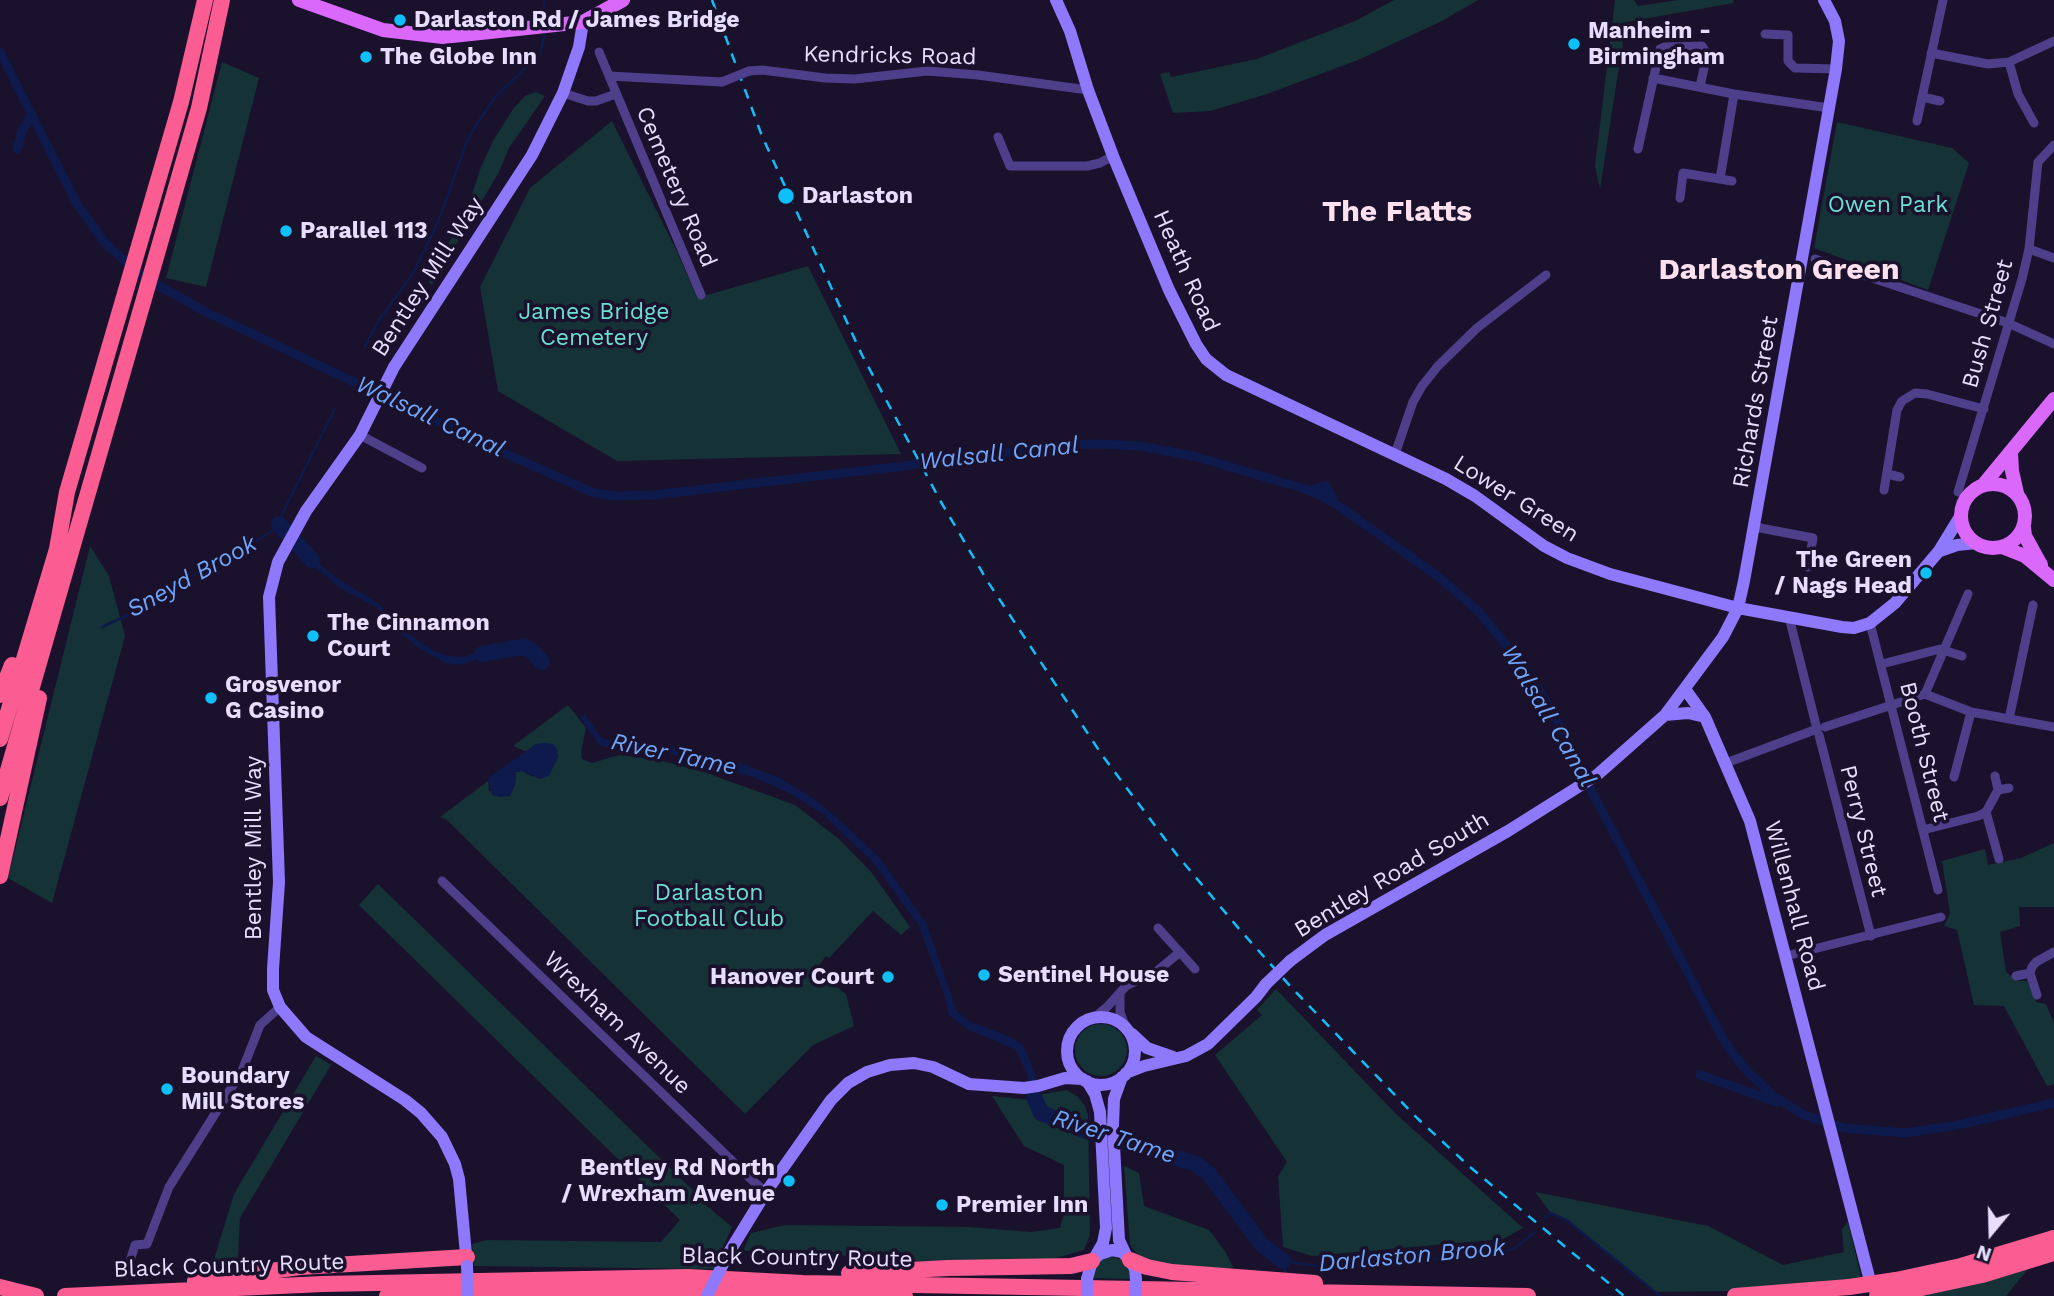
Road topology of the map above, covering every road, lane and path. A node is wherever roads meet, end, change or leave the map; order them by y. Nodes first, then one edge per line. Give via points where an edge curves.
1 (205, 0) edge
2 (222, 0) edge
3 (299, 0) edge
4 (623, 0) edge
5 (1056, 0) edge
6 (1824, 0) edge
7 (1943, 0) edge
8 (583, 22) junction
9 (1765, 34) dead end
10 (2054, 41) edge
11 (599, 52) dead end
12 (1931, 52) junction
13 (2009, 62) junction
14 (1836, 69) junction
15 (609, 76) junction
16 (1653, 78) junction
17 (1700, 87) junction
18 (1088, 90) junction
19 (563, 93) junction
20 (616, 94) junction
21 (1734, 94) junction
22 (1922, 97) junction
23 (1940, 101) dead end
24 (1829, 108) junction
25 (1917, 121) dead end
26 (2034, 124) dead end
27 (998, 137) dead end
28 (2054, 145) edge
29 (1638, 149) dead end
30 (1113, 156) junction
31 (1720, 179) junction
32 (1732, 181) dead end
33 (1679, 198) dead end
34 (2029, 249) junction
35 (2054, 258) edge
36 (1815, 260) dead end
37 (1546, 275) dead end
38 (701, 295) dead end
39 (2007, 323) junction
40 (2054, 344) edge
41 (2054, 399) edge
42 (1984, 410) junction
43 (360, 435) junction
44 (2011, 452) junction
45 (1395, 454) junction
46 (422, 468) dead end
47 (1887, 474) junction
48 (1900, 477) dead end
49 (1984, 484) junction
50 (1884, 490) dead end
51 (1958, 492) dead end
52 (2017, 493) junction
53 (1961, 516) junction
54 (1755, 527) junction
55 (2024, 527) junction
56 (1977, 543) junction
57 (2002, 547) junction
58 (1939, 551) junction
59 (64, 552) junction
60 (1808, 566) dead end
61 (2043, 569) junction
62 (2054, 580) edge
63 (1968, 594) dead end
64 (2033, 605) dead end
65 (1738, 608) junction
66 (1789, 617) junction
67 (1870, 623) junction
68 (1945, 649) junction
69 (1962, 656) dead end
70 (1882, 664) junction
71 (1685, 688) junction
72 (1925, 694) junction
73 (0, 695) edge
74 (1892, 705) junction
75 (1971, 712) junction
76 (1665, 715) junction
77 (1705, 717) junction
78 (2009, 719) junction
79 (2054, 727) edge
80 (1820, 730) junction
81 (0, 739) edge
82 (1726, 763) junction
83 (1996, 776) dead end
84 (1954, 777) dead end
85 (2009, 788) dead end
86 (1998, 790) junction
87 (0, 798) edge
88 (1986, 811) junction
89 (1923, 830) junction
90 (1999, 859) dead end
91 (0, 876) edge
92 (442, 881) dead end
93 (1938, 890) dead end
94 (1941, 918) dead end
95 (1158, 928) dead end
96 (1871, 936) junction
97 (1180, 952) junction
98 (2054, 953) edge
99 (1786, 956) junction
100 (1195, 969) dead end
101 (2030, 973) junction
102 (2015, 976) dead end
103 (1119, 993) junction
104 (2037, 995) dead end
105 (280, 1007) junction
106 (1094, 1018) junction
107 (1126, 1028) junction
108 (1067, 1055) junction
109 (1177, 1058) junction
110 (1124, 1075) junction
111 (1085, 1080) junction
112 (1045, 1083) junction
113 (766, 1192) junction
114 (2054, 1238) edge
115 (2054, 1253) edge
116 (1128, 1257) junction
117 (1094, 1259) junction
118 (467, 1262) junction
119 (126, 1274) dead end
120 (749, 1279) junction
121 (1897, 1286) junction
122 (0, 1287) edge
123 (117, 1293) junction
124 (783, 1293) junction
125 (1408, 1294) edge
126 (36, 1296) edge
127 (65, 1296) edge
128 (387, 1296) edge
129 (468, 1296) edge
130 (707, 1296) edge
131 (804, 1296) edge
132 (905, 1296) edge
133 (1087, 1296) edge
134 (1135, 1296) edge
135 (1528, 1296) edge
136 (1735, 1296) edge
137 (1877, 1296) edge

1 - 59 highway via 181,102 67,492
2 - 59 highway via 199,108 156,261
3 - 8 main road via 383,30 427,36
4 - 8 main road
5 - 18 street, Heath Road
6 - 14 street, Richards Street via 1839,41
7 - 12 street
8 - 19 street, Bentley Mill Way
9 - 14 street via 1788,34 1788,61 1795,68
10 - 13 street
11 - 15 street, Cemetery Road
12 - 13 street via 1988,64
12 - 22 street
13 - 26 street via 2018,94
14 - 24 street, Richards Street
15 - 18 street, Kendricks Road, bridge via 722,82 762,70 855,79 927,71
15 - 20 street, Cemetery Road
16 - 17 street
16 - 17 street via 1660,49 1702,46 1707,54
16 - 29 street
17 - 21 street
18 - 30 street, Heath Road
19 - 20 street, Cemetery Road via 588,101
19 - 43 street, Bentley Mill Way via 532,155 394,367
20 - 38 street, Cemetery Road
21 - 24 street
21 - 31 street
22 - 23 street
22 - 25 street
24 - 54 street, Richards Street
27 - 30 street via 1010,166 1087,166
28 - 34 street, Bush Street via 2038,162
30 - 45 street, Heath Road via 1185,325 1206,359 1236,380
31 - 32 street
31 - 33 street via 1683,173
34 - 35 street
34 - 39 street, Bush Street
36 - 39 street
37 - 45 street via 1477,328 1438,366 1413,402
39 - 40 street
39 - 42 street, Bush Street
41 - 44 main road
42 - 47 street via 1927,394 1909,396 1897,410
42 - 51 street, Bush Street
43 - 46 street
43 - 105 street, Bentley Mill Way via 290,538 271,587 268,610 279,882 272,980
44 - 49 main road
44 - 52 main road
45 - 65 street, Lower Green via 1466,490 1567,558
47 - 48 street
47 - 50 street
49 - 52 main road via 2002,484
49 - 53 main road via 1969,495
52 - 55 main road via 2025,507
53 - 56 main road via 1964,528
53 - 58 street
54 - 60 street via 1813,538
54 - 65 street, Richards Street
55 - 57 main road
55 - 61 main road
56 - 57 main road
56 - 58 street
57 - 61 main road
58 - 67 street via 1895,603
59 - 73 highway
59 - 81 highway
59 - 87 highway
59 - 91 highway
61 - 62 main road
63 - 68 street
64 - 78 street
65 - 66 street, Lower Green
65 - 71 street via 1723,637
66 - 67 street, Lower Green via 1854,628
66 - 80 street, Perry Street
67 - 70 street, Booth Street
68 - 69 street
68 - 70 street
68 - 72 street
70 - 74 street, Booth Street
71 - 76 street
71 - 77 street, Willenhall Road
72 - 74 street
72 - 75 street
74 - 80 street
74 - 89 street, Booth Street
75 - 78 street
75 - 84 street
76 - 77 street
76 - 109 street, Bentley Road South, bridge via 1574,792 1325,935 1290,961 1208,1044
77 - 82 street, Willenhall Road
78 - 79 street
80 - 82 street
80 - 96 street, Perry Street
82 - 99 street, Willenhall Road via 1750,821
83 - 86 street
85 - 86 street
86 - 88 street
88 - 89 street
88 - 90 street
89 - 93 street, Booth Street
92 - 113 street, Wrexham Avenue
94 - 96 street
95 - 97 street
96 - 99 street
97 - 100 street
97 - 103 street
98 - 101 street via 2036,962
99 - 137 street, Willenhall Road
101 - 102 street
101 - 104 street
103 - 106 street
103 - 107 street
105 - 118 street, Bentley Mill Way via 306,1037 405,1100 442,1137 459,1179
105 - 119 street via 260,1025 242,1071 169,1187 148,1244 135,1245
106 - 107 street via 1108,1018
106 - 108 street via 1073,1032
107 - 109 street via 1147,1048
107 - 110 street via 1135,1048
108 - 111 street
108 - 112 street
109 - 110 street, Bentley Road South
110 - 111 street via 1107,1084
110 - 116 street via 1114,1099 1113,1126 1119,1240
111 - 112 street
111 - 117 street via 1097,1100 1100,1121 1106,1228
112 - 113 street via 1024,1088 969,1084 914,1063 867,1072 831,1100
113 - 130 street, bridge
114 - 121 highway
115 - 121 highway via 1982,1275
116 - 117 street via 1112,1250
116 - 125 highway via 1171,1272
116 - 134 street, bridge via 1135,1269
117 - 120 highway via 1071,1266
117 - 133 street, bridge
118 - 123 highway via 288,1268
118 - 129 street, Bentley Mill Way, bridge
120 - 123 highway, Black Country Route via 548,1279
120 - 125 highway, Black Country Route
121 - 136 highway, bridge
121 - 137 highway, bridge
122 - 126 highway
123 - 127 highway, Black Country Route
124 - 128 highway, Black Country Route via 565,1291
124 - 131 highway
124 - 132 highway, Black Country Route
125 - 135 highway, Black Country Route

